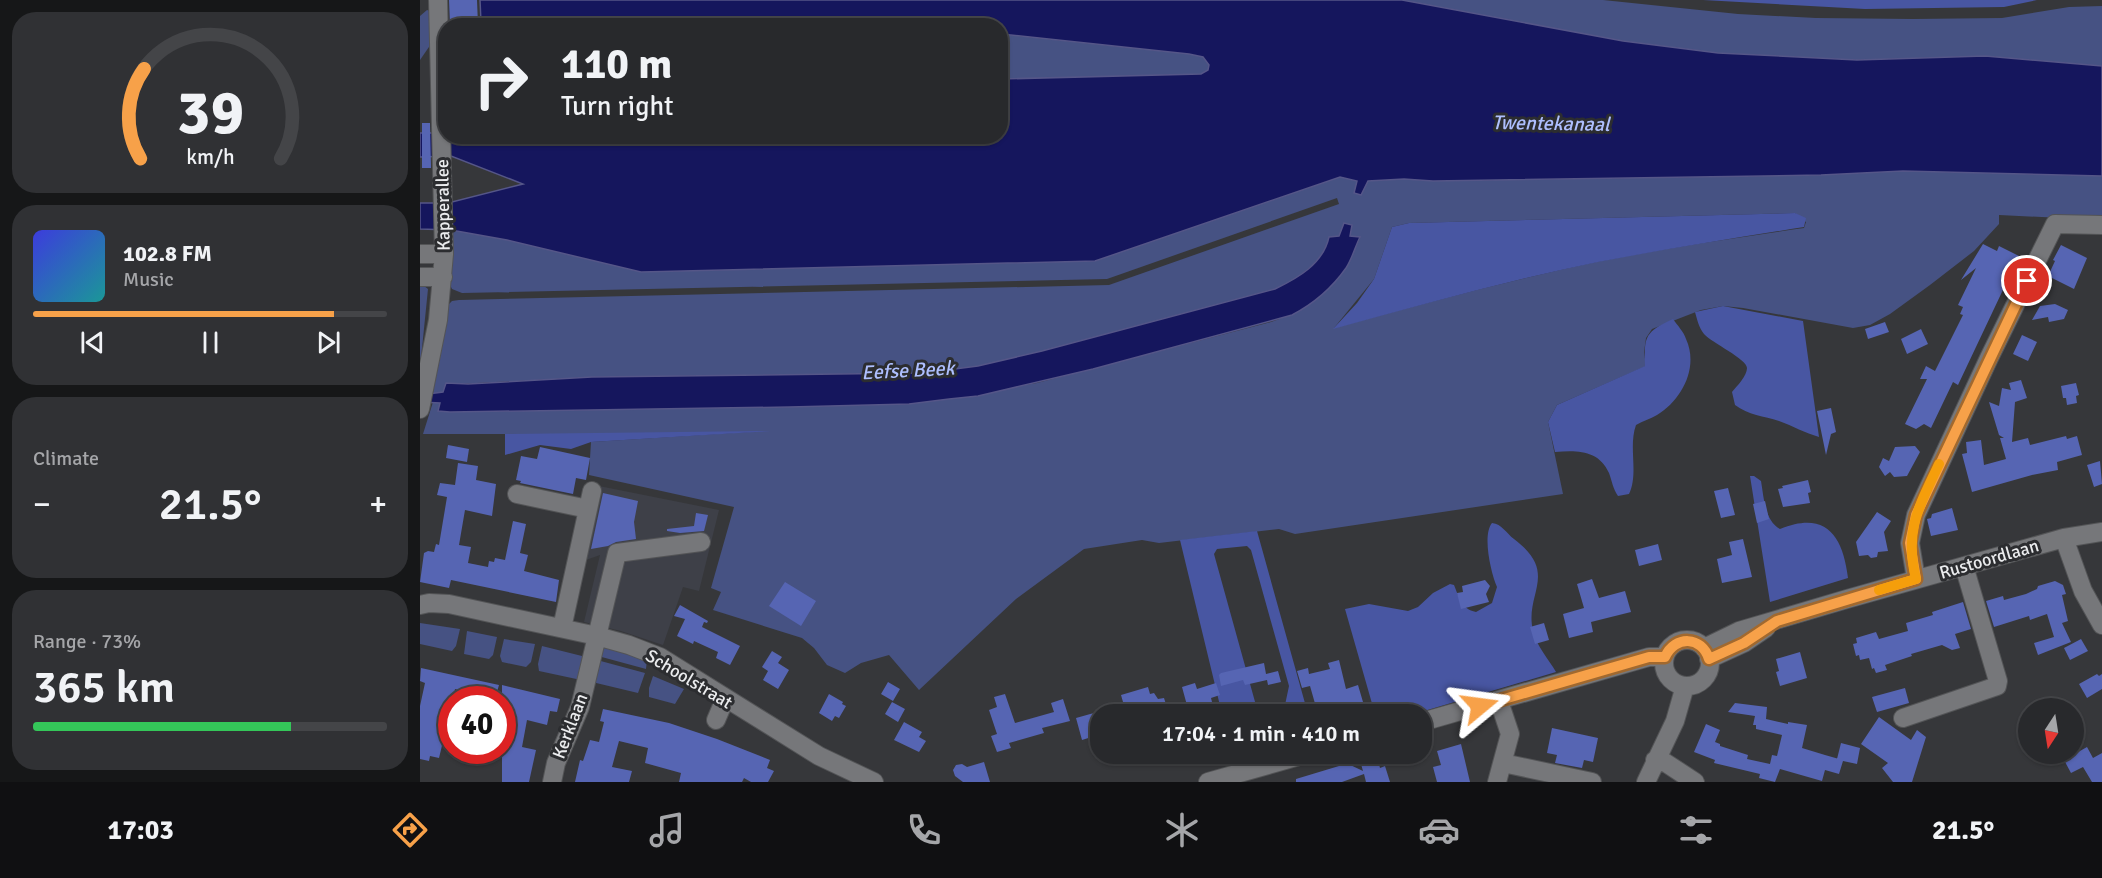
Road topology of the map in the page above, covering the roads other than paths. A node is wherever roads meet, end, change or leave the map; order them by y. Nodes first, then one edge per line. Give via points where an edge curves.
1 (442, 144) edge
2 (2102, 225) edge
3 (444, 246) junction
4 (420, 254) edge
5 (420, 277) edge
6 (443, 277) junction
7 (422, 402) edge
8 (592, 491) dead end
9 (517, 494) dead end
10 (588, 509) junction
11 (2102, 524) edge
12 (2102, 532) edge
13 (2064, 538) junction
14 (701, 542) dead end
15 (1964, 566) junction
16 (1916, 579) junction
17 (420, 605) edge
18 (2102, 625) edge
19 (562, 628) junction
20 (597, 636) junction
21 (1707, 654) junction
22 (1665, 657) junction
23 (1679, 684) junction
24 (725, 699) junction
25 (1499, 701) junction
26 (1903, 718) dead end
27 (1432, 719) edge
28 (716, 720) dead end
29 (1657, 757) junction
30 (1503, 763) junction
31 (1271, 764) edge
32 (552, 782) edge
33 (874, 782) edge
34 (1208, 782) edge
35 (1497, 782) edge
36 (1592, 782) edge
37 (1646, 782) edge
38 (1695, 782) edge

1 - 3 street, Kapperallee
2 - 16 street via 2055,224 1916,515 1910,543
3 - 4 street
3 - 6 street, Kapperallee
5 - 6 street
6 - 7 street, Kapperallee via 436,338
8 - 10 street
9 - 10 street
10 - 19 street
11 - 13 street, Rustoordlaan
12 - 13 street, Rustoordlaan
13 - 15 street, Rustoordlaan
13 - 18 street via 2083,591
14 - 20 street, Kerklaan via 617,553
15 - 16 street, Rustoordlaan
15 - 26 street via 1997,686
16 - 21 street, Rustoordlaan via 1777,621 1744,643
17 - 19 street, Schoolstraat via 449,604
19 - 20 street, Schoolstraat
20 - 24 street, Schoolstraat via 660,657
20 - 32 street, Kerklaan via 580,707 555,763
21 - 22 street via 1695,642 1683,641 1673,645
21 - 23 street via 1709,669 1704,679 1696,684
22 - 23 street via 1666,671
22 - 25 street via 1649,657
23 - 29 street via 1674,721
24 - 28 street
24 - 33 street, Schoolstraat via 819,756
25 - 27 street
25 - 30 street via 1510,734
29 - 37 street
29 - 38 street
30 - 35 street
30 - 36 street
31 - 34 street

